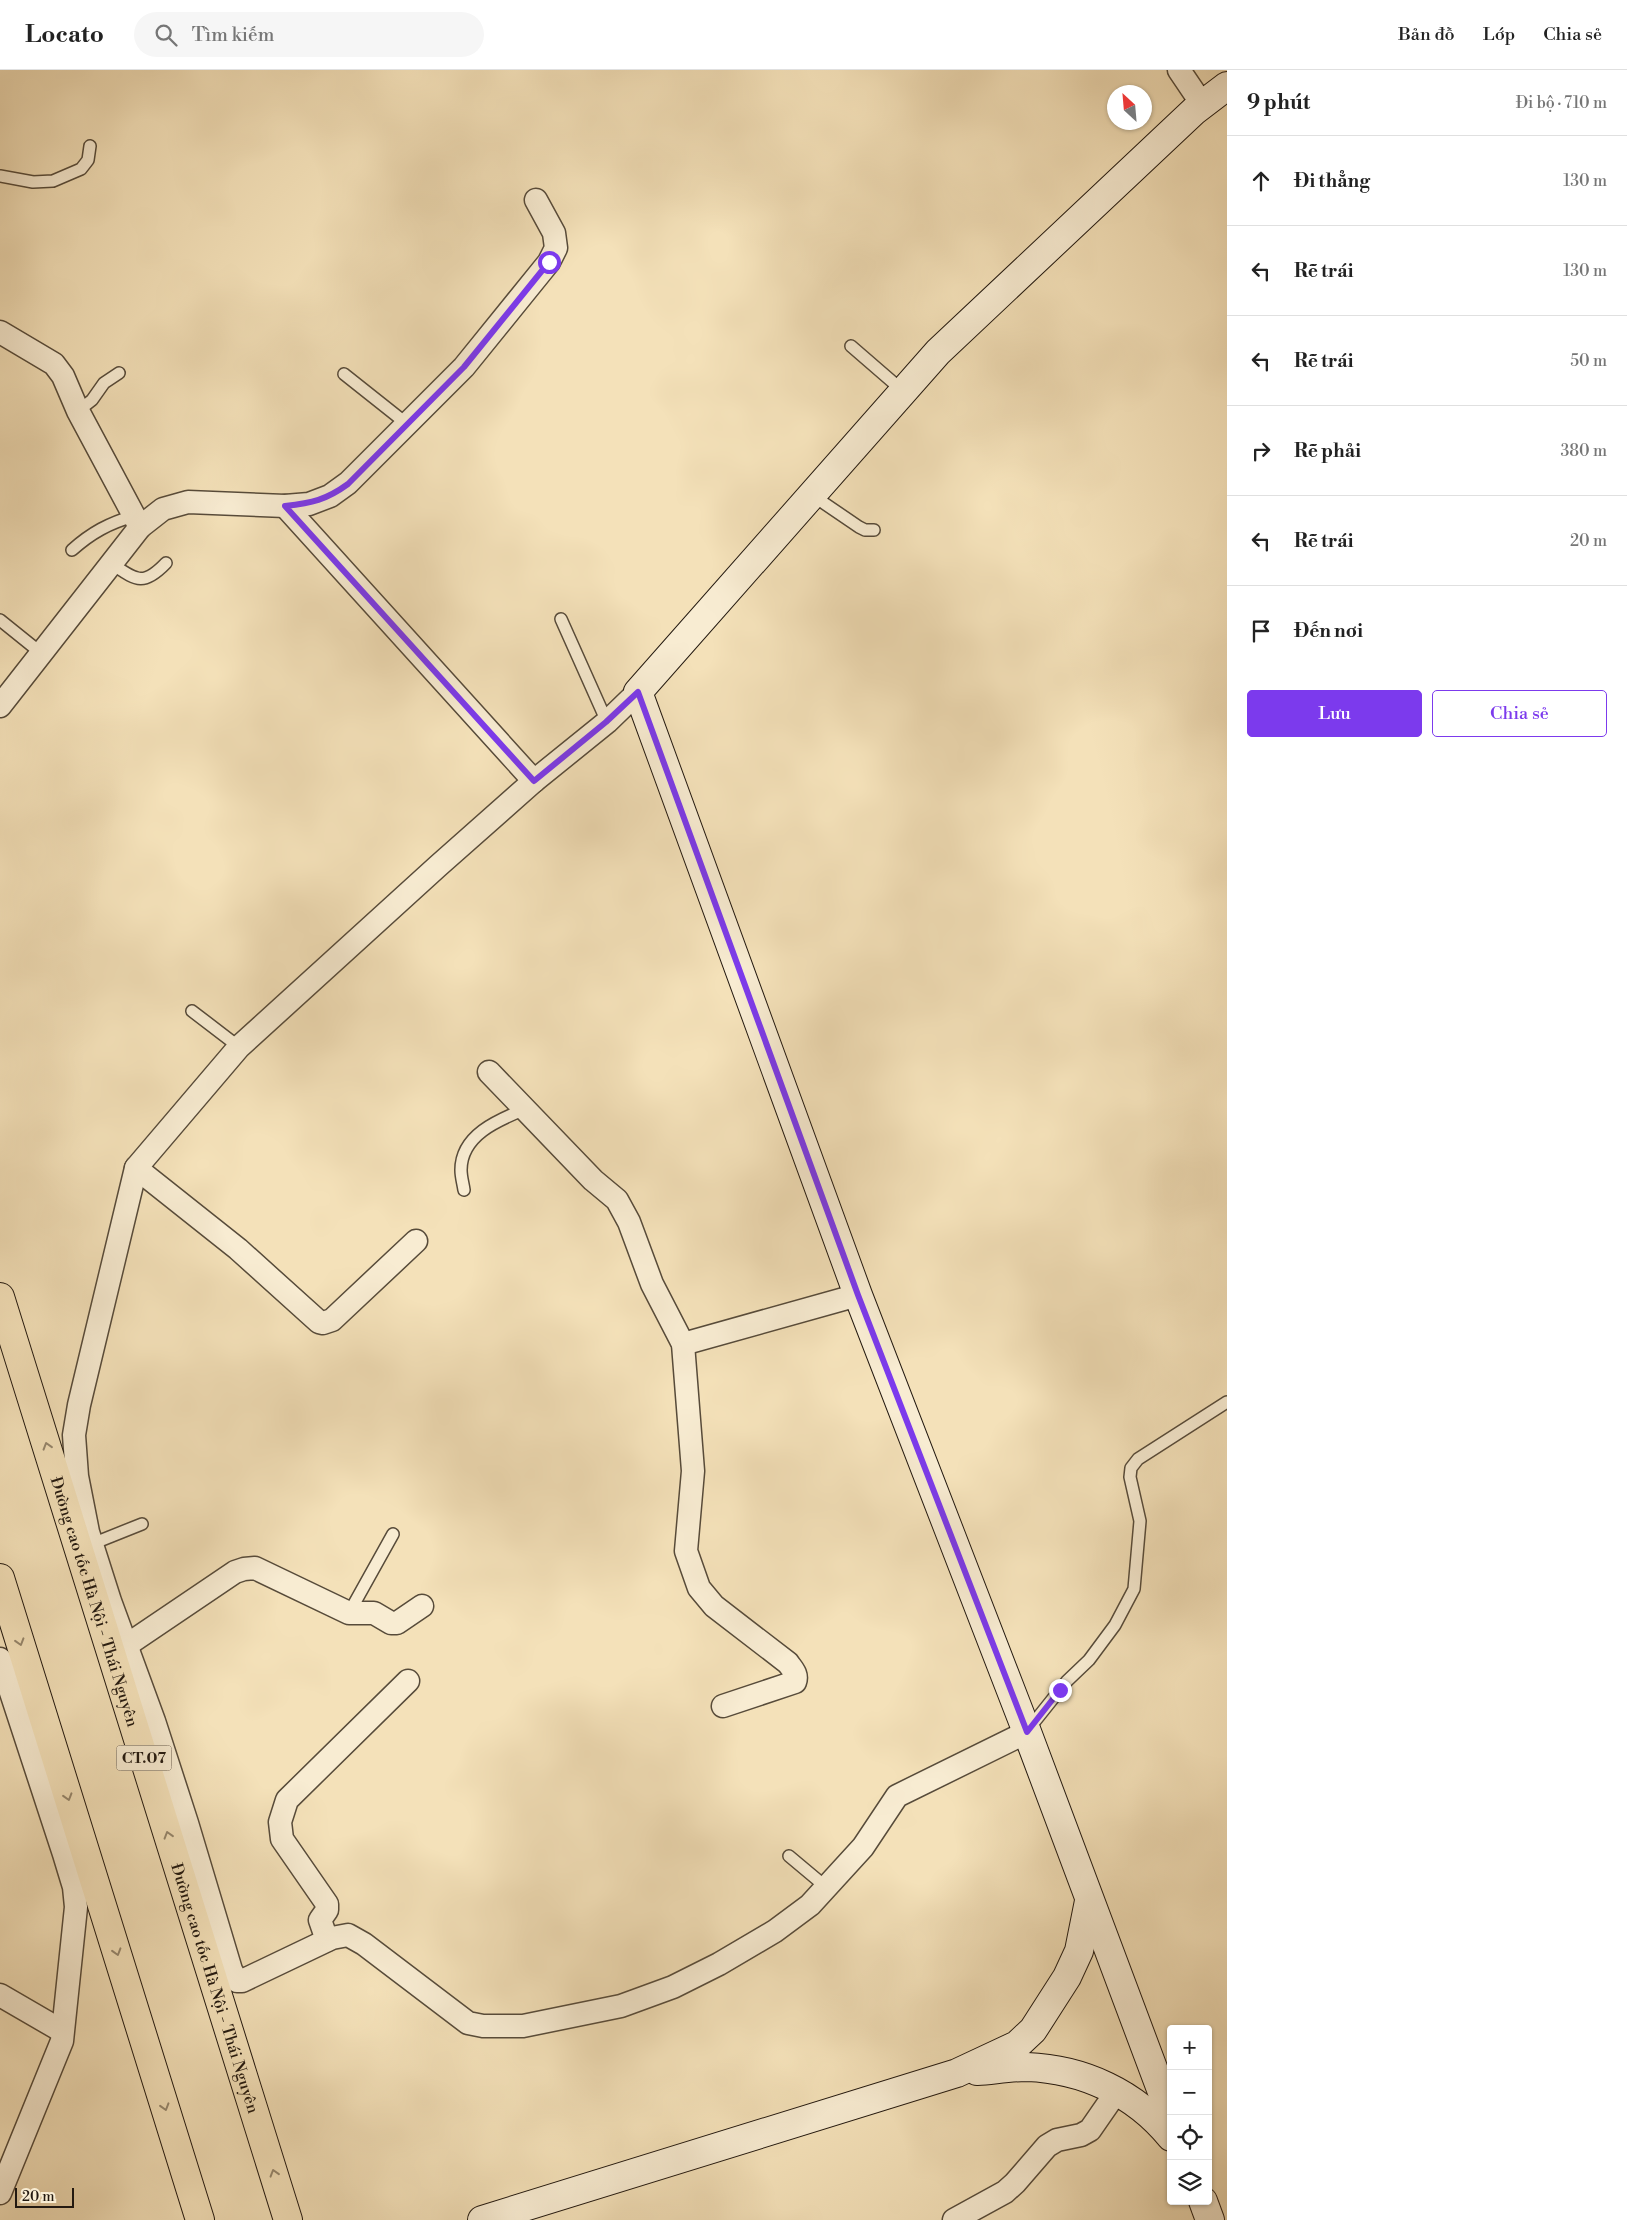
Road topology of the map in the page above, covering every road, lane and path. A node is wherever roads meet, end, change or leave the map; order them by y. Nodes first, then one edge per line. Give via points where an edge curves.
1 (1179, 70) edge
2 (1227, 86) edge
3 (1202, 104) junction
4 (90, 146) dead end
5 (0, 176) edge
6 (536, 200) dead end
7 (0, 332) edge
8 (851, 346) dead end
9 (119, 373) dead end
10 (344, 374) dead end
11 (903, 391) junction
12 (78, 411) junction
13 (407, 424) junction
14 (811, 494) junction
15 (285, 506) junction
16 (137, 522) junction
17 (874, 530) dead end
18 (72, 550) dead end
19 (166, 563) dead end
20 (112, 564) junction
21 (561, 619) dead end
22 (0, 620) edge
23 (41, 653) junction
24 (638, 692) junction
25 (0, 706) edge
26 (606, 722) junction
27 (534, 781) junction
28 (192, 1011) dead end
29 (239, 1047) junction
30 (489, 1072) dead end
31 (525, 1109) junction
32 (136, 1168) junction
33 (464, 1190) dead end
34 (416, 1241) dead end
35 (858, 1295) junction
36 (0, 1297) edge
37 (683, 1344) junction
38 (1227, 1402) edge
39 (142, 1524) dead end
40 (393, 1534) dead end
41 (92, 1544) junction
42 (0, 1578) edge
43 (422, 1606) dead end
44 (349, 1613) junction
45 (127, 1645) junction
46 (0, 1659) edge
47 (408, 1681) dead end
48 (723, 1706) dead end
49 (1027, 1732) junction
50 (789, 1856) dead end
51 (826, 1887) junction
52 (1089, 1901) junction
53 (327, 1940) junction
54 (0, 1995) edge
55 (62, 2031) junction
56 (957, 2073) junction
57 (1117, 2091) junction
58 (1171, 2115) edge
59 (1167, 2132) edge
60 (0, 2193) edge
61 (1204, 2205) edge
62 (200, 2220) edge
63 (288, 2220) edge
64 (482, 2220) edge
65 (954, 2220) edge
66 (1210, 2220) edge

1 - 3 street
2 - 3 street
3 - 11 street via 938,352
4 - 5 lane via 88,160 81,169 53,181 33,182
6 - 13 street via 554,233 556,248 549,262 464,367
7 - 12 street via 54,364 63,376
8 - 11 lane
9 - 12 lane via 104,383 92,400
10 - 13 lane
11 - 14 street
12 - 16 street
13 - 15 street via 348,484 309,504
14 - 17 lane via 859,527
14 - 24 street
15 - 16 street via 188,502 163,509
15 - 27 street
16 - 18 lane via 112,522 91,533
16 - 20 street
19 - 20 lane via 154,576 140,579
20 - 23 street
21 - 26 lane
22 - 23 lane
23 - 25 street
24 - 26 street
24 - 35 street
26 - 27 street
27 - 29 street
28 - 29 lane
29 - 32 street
30 - 31 street
31 - 33 lane via 479,1132 465,1154 461,1169
31 - 37 street via 593,1180 617,1200 629,1222 652,1284
32 - 34 street via 238,1249 319,1322 332,1320
32 - 41 street via 74,1435 76,1476
35 - 37 street
35 - 49 street
63 -> 36 highway, Đường cao tốc Hà Nội - Thái Nguyên / CT.07
37 - 48 street via 693,1471 686,1552 699,1588 714,1606 788,1663 796,1679
38 - 49 lane via 1138,1459 1131,1468 1140,1521 1134,1589 1115,1625 1089,1660 1066,1681
39 - 41 lane
40 - 44 lane
41 - 45 street
42 -> 62 highway
43 - 44 street via 397,1623 374,1613
44 - 45 street via 255,1568 244,1569
45 - 53 street via 187,1823 234,1977 242,1981
46 - 55 street via 10,1704 74,1887 76,1907
47 - 53 street via 287,1800 280,1822 282,1839 327,1904 320,1920
49 - 51 street via 897,1796 862,1847
49 - 52 street
50 - 51 lane
51 - 53 street via 810,1905 775,1931 673,1987 621,2006 523,2026 468,2023 364,1944 348,1935
52 - 56 street via 1079,1951 1032,2030 1017,2045
52 - 58 street
54 - 55 street
55 - 60 street via 62,2041
56 - 57 street via 1026,2067 1061,2070
56 - 64 street
57 - 59 street
57 - 65 street via 1090,2130 1047,2146 1005,2192
61 - 66 street

